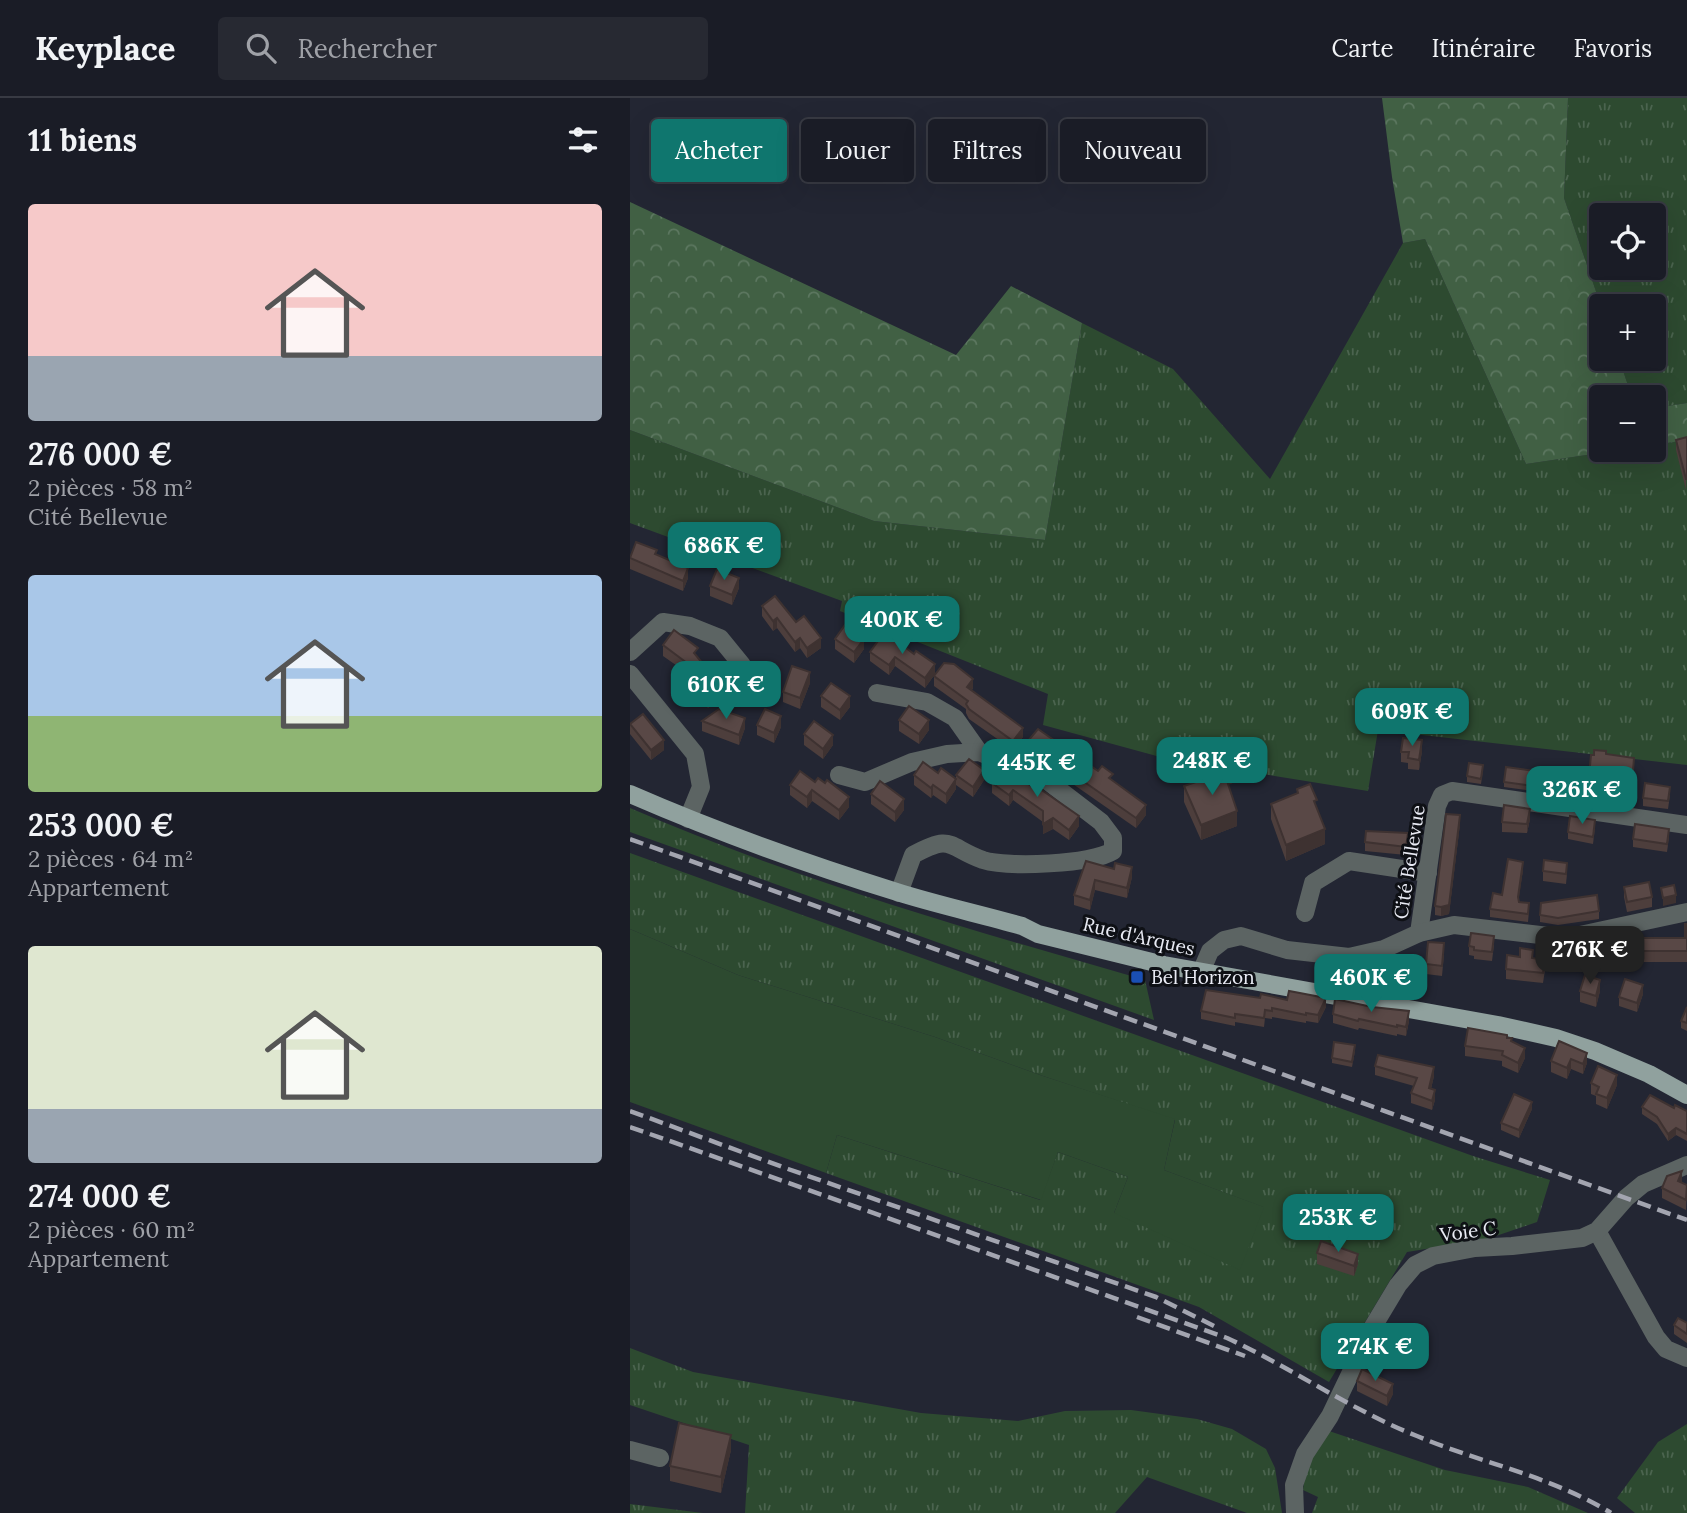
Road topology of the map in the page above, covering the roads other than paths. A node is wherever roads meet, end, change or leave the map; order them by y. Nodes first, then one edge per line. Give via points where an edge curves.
1 (630, 652) edge
2 (743, 665) dead end
3 (630, 674) edge
4 (877, 693) dead end
5 (979, 752) junction
6 (839, 775) dead end
7 (630, 794) edge
8 (688, 819) junction
9 (1687, 825) edge
10 (1428, 873) junction
11 (899, 893) junction
12 (1687, 912) edge
13 (1305, 913) dead end
14 (1419, 933) junction
15 (1201, 972) junction
16 (1687, 1095) edge
17 (1687, 1165) edge
18 (1597, 1231) junction
19 (1687, 1358) edge
20 (630, 1450) edge
21 (660, 1458) dead end
22 (1295, 1513) edge

1 - 2 street via 663,622 720,638
3 - 8 street via 695,754 701,787
4 - 5 street via 927,702 955,718
5 - 6 street via 912,762 865,782
5 - 11 street via 1045,779 1101,822 1113,838 1113,851 1102,858 1005,863 935,842 913,855
7 - 8 main road, Rue d'Arques
8 - 11 main road, Rue d'Arques
9 - 10 street, Cité Bellevue via 1451,791 1442,795 1437,806
10 - 13 street via 1349,861 1313,883
10 - 14 street, Cité Bellevue
11 - 15 main road, Rue d'Arques via 1038,934
12 - 14 street, Cité Bellevue via 1566,938 1454,925
14 - 15 street, Cité Bellevue via 1384,949 1349,957 1287,950 1241,936 1224,940 1210,951
15 - 16 main road, Rue d'Arques via 1556,1038 1649,1074
17 - 18 street via 1635,1189
18 - 19 street via 1656,1337 1666,1349
18 - 22 street, Voie C via 1569,1240 1442,1254 1407,1272 1305,1454 1294,1485
20 - 21 street

